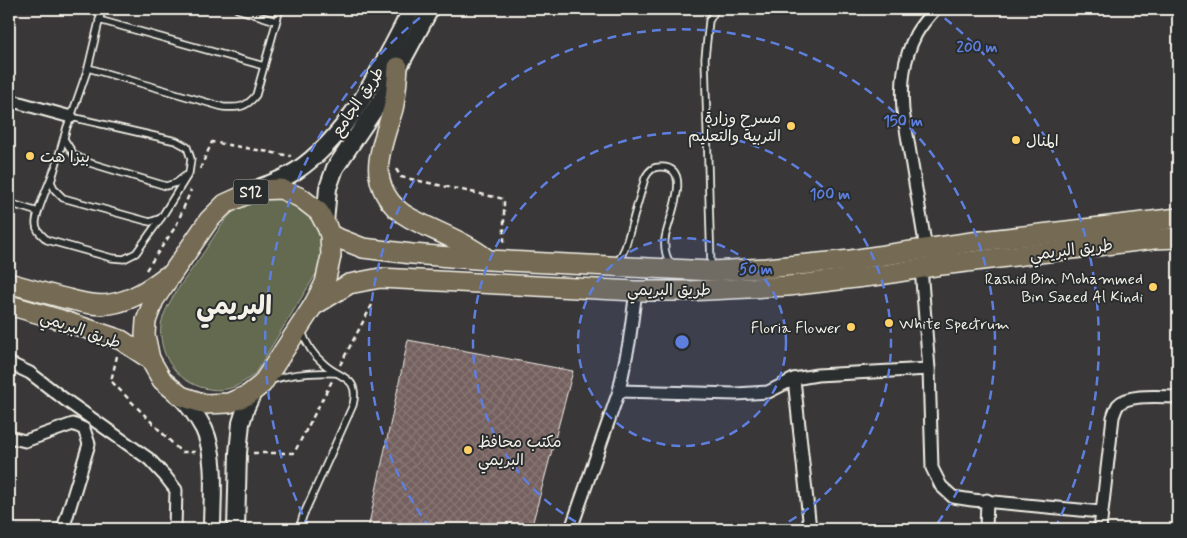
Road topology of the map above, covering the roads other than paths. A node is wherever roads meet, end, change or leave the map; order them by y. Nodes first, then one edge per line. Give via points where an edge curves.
1 (102, 9) edge
2 (237, 9) edge
3 (280, 9) edge
4 (412, 9) edge
5 (430, 9) edge
6 (716, 9) edge
7 (935, 9) edge
8 (99, 20) junction
9 (276, 21) junction
10 (264, 66) junction
11 (398, 67) junction
12 (88, 68) junction
13 (9, 100) edge
14 (72, 117) junction
15 (64, 139) junction
16 (54, 170) junction
17 (189, 173) junction
18 (256, 190) junction
19 (9, 204) edge
20 (38, 212) junction
21 (162, 218) junction
22 (1178, 218) edge
23 (327, 229) junction
24 (1178, 238) edge
25 (926, 249) junction
26 (496, 260) junction
27 (614, 266) junction
28 (175, 268) junction
29 (921, 268) junction
30 (673, 269) junction
31 (711, 271) junction
32 (9, 283) edge
33 (636, 291) junction
34 (9, 305) edge
35 (313, 306) junction
36 (300, 326) junction
37 (150, 359) junction
38 (9, 363) edge
39 (928, 369) junction
40 (336, 373) junction
41 (794, 379) junction
42 (258, 387) junction
43 (176, 391) junction
44 (619, 391) junction
45 (1178, 397) edge
46 (92, 419) junction
47 (84, 429) junction
48 (9, 437) edge
49 (987, 500) junction
50 (1102, 512) junction
51 (63, 529) edge
52 (174, 529) edge
53 (212, 529) edge
54 (236, 529) edge
55 (299, 529) edge
56 (571, 529) edge
57 (810, 529) edge
58 (986, 529) edge
59 (1100, 529) edge

1 - 8 lane
2 - 9 lane
3 - 9 lane
4 - 18 main road, طريق الجامع via 367,91 341,130 312,160 280,180
5 - 11 main road, طريق الجامع
6 - 31 lane via 709,21 705,58
7 - 25 street via 916,34 908,52 901,91
8 - 10 lane
8 - 12 lane
9 - 10 lane
10 - 12 lane via 256,96 250,104 236,108
11 - 23 main road, طريق الجامع via 381,100 335,168 328,188
11 - 26 main road via 393,107 379,160 380,184 385,195 409,218
12 - 14 lane
13 - 14 street
14 - 15 lane
14 - 17 lane via 176,141 187,147 191,159
15 - 16 lane
15 - 17 lane via 74,155 90,163 166,186
16 - 20 lane
16 - 21 lane via 52,182 63,198 150,222
17 - 21 lane
18 - 23 main road, S12 via 281,188 301,198 319,212
18 - 28 main road, S12 via 225,204 209,220
19 - 20 lane
20 - 21 lane via 36,224 48,240 124,259 136,253
22 - 25 main road, طريق البريمي / S12
23 - 26 main road, طريق البريمي / S12 via 363,248
23 - 35 main road, S12 via 331,256 325,283
24 - 29 main road, طريق البريمي / S12
25 - 31 main road, طريق البريمي / S12 via 824,263
26 - 27 main road, طريق البريمي / S12
27 - 30 main road, طريق البريمي / S12
27 - 30 lane via 626,248 645,178 651,170 661,166 675,174 679,184 665,238 666,254
28 - 32 main road, طريق البريمي / S12 via 150,288 110,304 94,305
28 - 37 main road, S12 via 154,300 146,321
29 - 33 main road, طريق البريمي / S12 via 788,286
29 - 39 street
30 - 31 main road, طريق البريمي / S12
33 - 35 main road, طريق البريمي / S12 via 380,278 349,284
33 - 44 street
34 - 37 main road, طريق البريمي / S12 via 120,340
35 - 36 main road, S12
36 - 40 lane via 313,353
36 - 42 main road, S12
37 - 43 main road, S12 via 162,380
38 - 46 street via 30,373
39 - 41 street
39 - 49 street via 932,468 941,486 953,497
40 - 42 lane via 280,377
40 - 55 lane via 348,378 354,386 355,396
41 - 44 street via 768,392
41 - 57 street
42 - 43 main road, S12 via 229,403 205,404
42 - 54 main road via 241,423
43 - 53 main road via 192,408 205,431 211,453
44 - 56 street
45 - 50 street via 1140,397 1118,405 1113,417
46 - 47 street
46 - 52 street via 149,458 176,490
47 - 48 street via 73,424 25,441
47 - 51 street via 90,444
49 - 50 street
49 - 58 street
50 - 59 street

